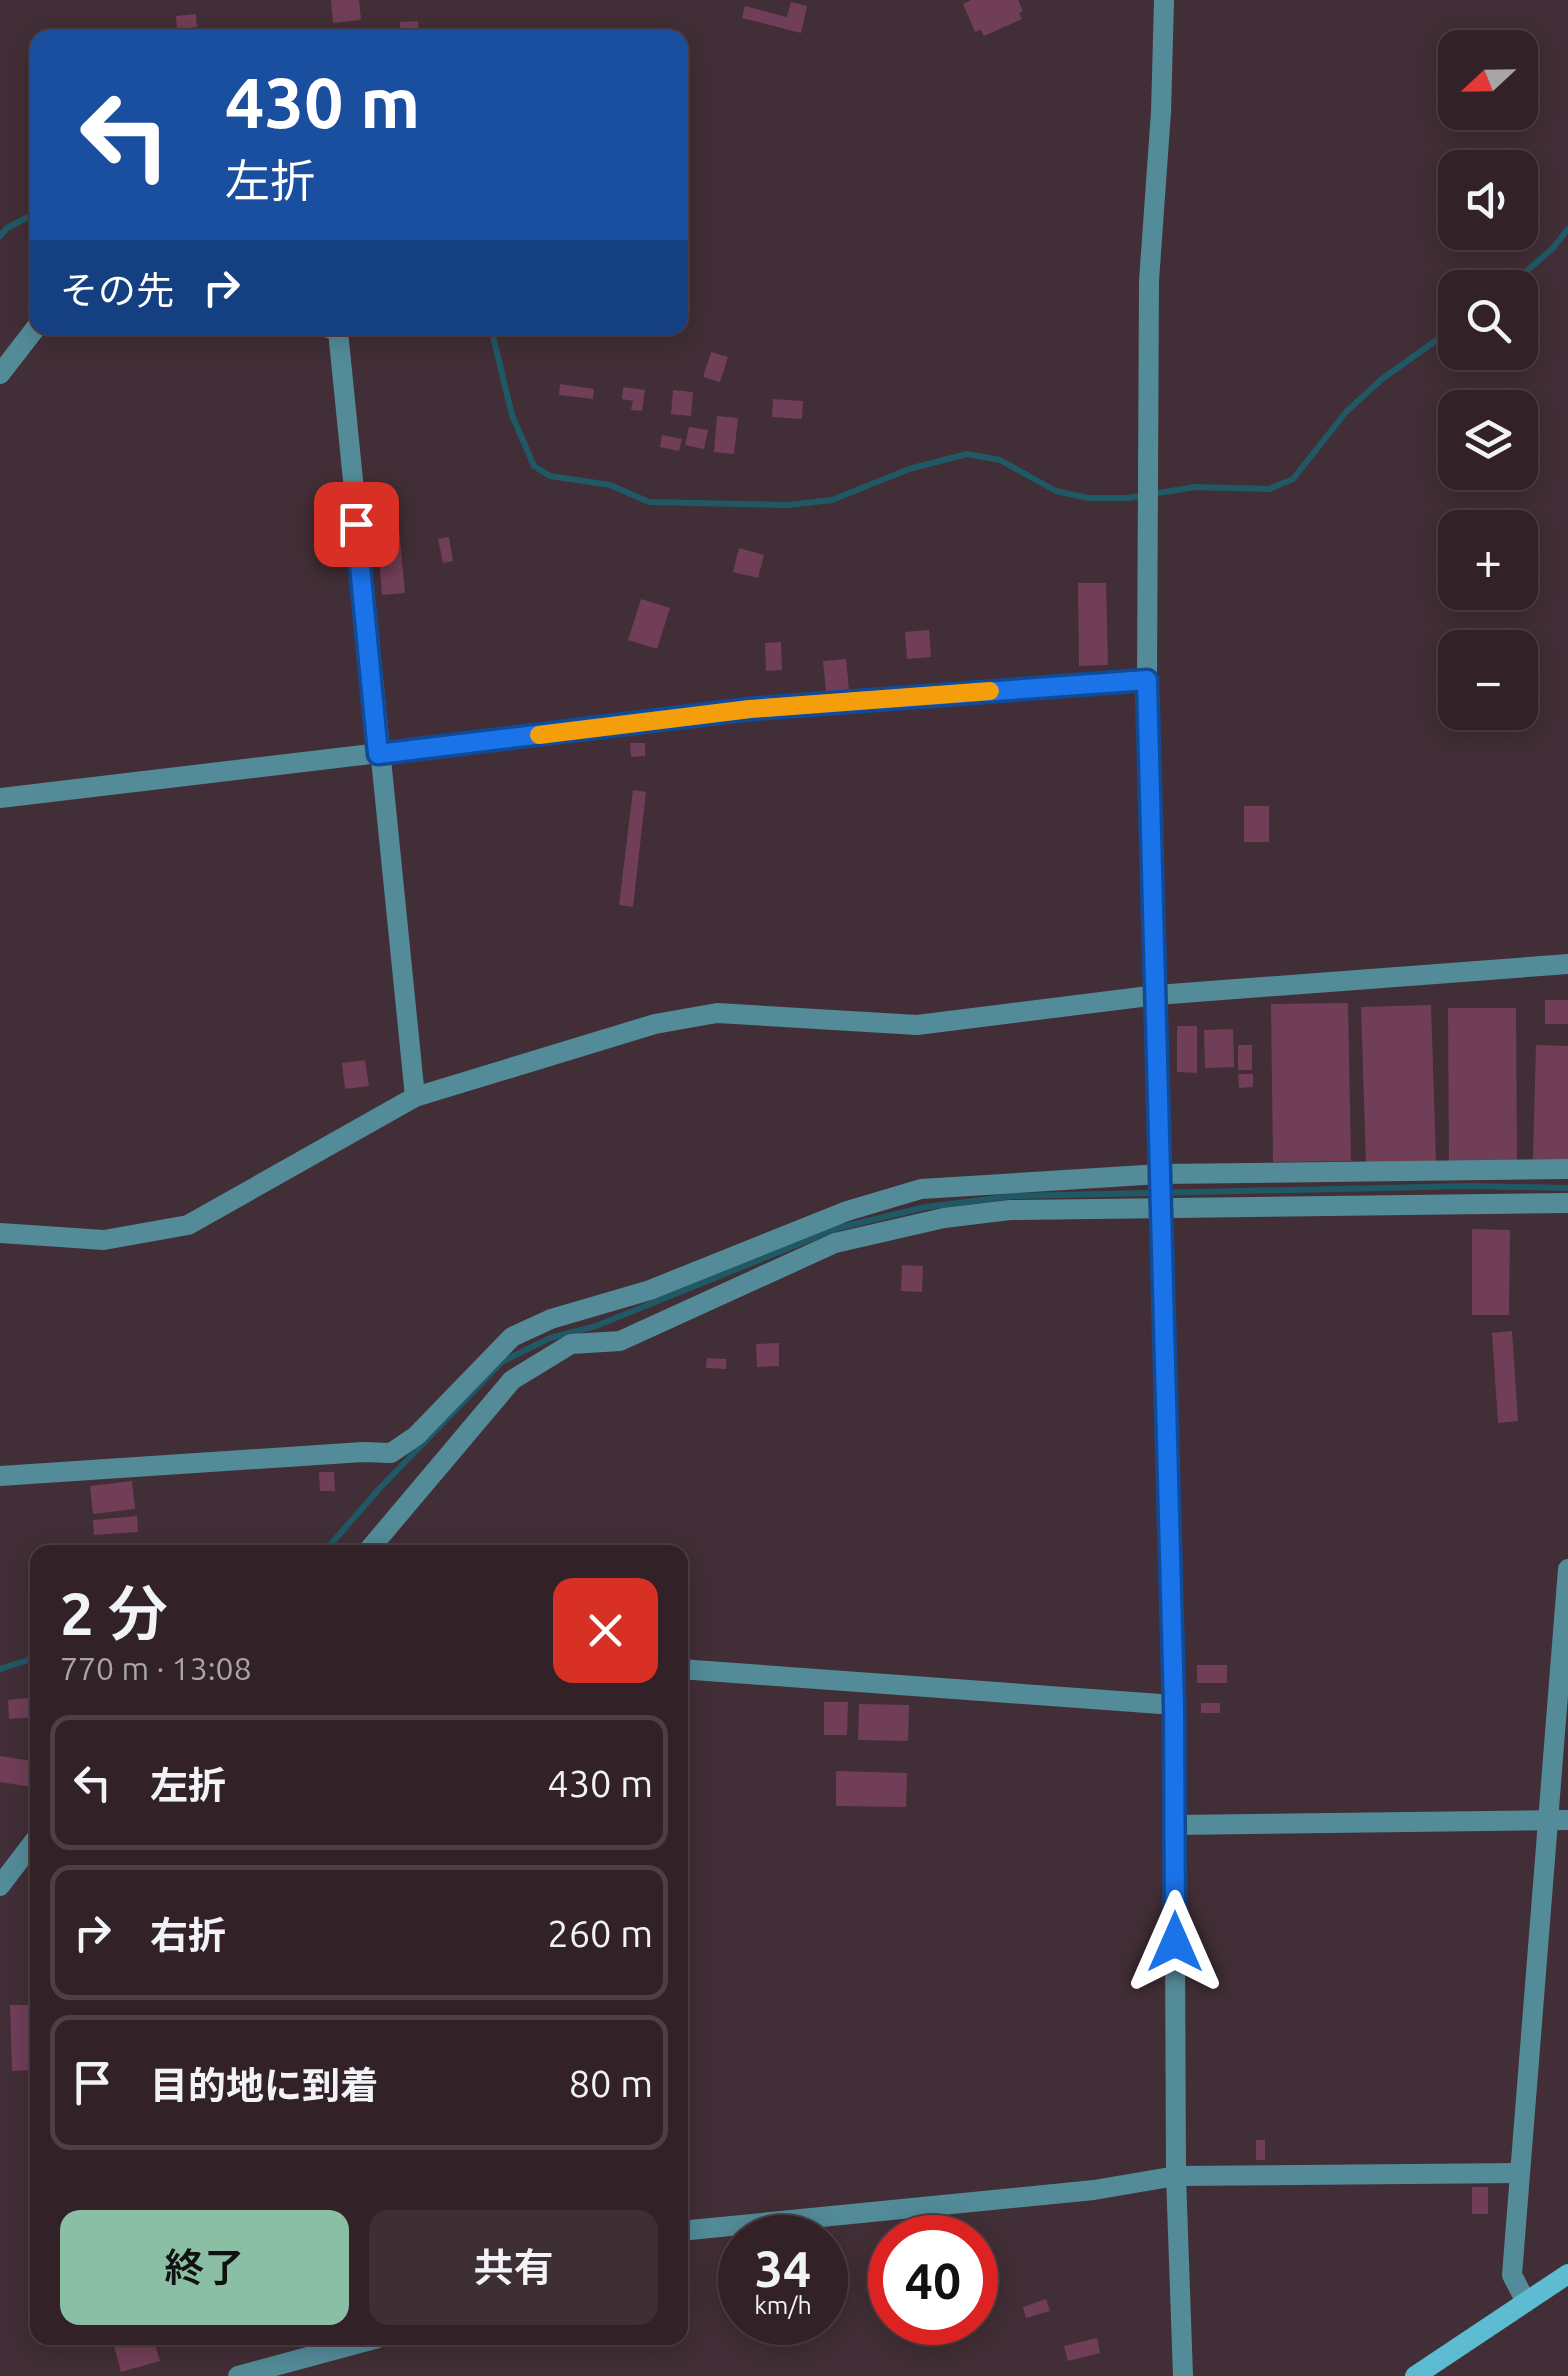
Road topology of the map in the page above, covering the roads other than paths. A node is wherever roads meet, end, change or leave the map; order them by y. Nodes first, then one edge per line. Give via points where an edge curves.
1 (1164, 0) edge
2 (30, 335) edge
3 (338, 335) edge
4 (0, 374) edge
5 (1147, 680) junction
6 (378, 754) junction
7 (0, 798) edge
8 (1568, 964) edge
9 (1156, 995) junction
10 (415, 1098) junction
11 (1568, 1169) edge
12 (1160, 1174) junction
13 (1568, 1203) edge
14 (1159, 1206) junction
15 (0, 1232) edge
16 (0, 1476) edge
17 (374, 1545) edge
18 (1568, 1569) edge
19 (688, 1670) edge
20 (1174, 1705) junction
21 (1559, 1821) edge
22 (1174, 1825) junction
23 (30, 1847) edge
24 (0, 1886) edge
25 (1520, 2173) junction
26 (1176, 2176) junction
27 (688, 2229) edge
28 (1568, 2274) edge
29 (1526, 2302) junction
30 (352, 2345) edge
31 (238, 2376) edge
32 (1183, 2376) edge
33 (1414, 2376) edge

1 - 5 street via 1149,281
2 - 4 street
3 - 6 street
5 - 6 street via 750,709
5 - 9 street
6 - 7 street
6 - 10 street
8 - 9 street
9 - 10 street via 917,1026 717,1014 654,1024
9 - 12 street
10 - 15 street via 188,1225 104,1240
11 - 12 street
12 - 14 street
12 - 16 street via 921,1190 848,1211 650,1290 551,1318 512,1338 392,1453
13 - 14 street
14 - 17 street via 1010,1210 835,1243 620,1341 571,1344 512,1380
14 - 20 street
18 - 21 street
19 - 20 street
20 - 22 street
21 - 22 street
21 - 25 street
22 - 26 street
23 - 24 street
25 - 26 street
25 - 29 street via 1512,2276
26 - 27 street via 1094,2190
26 - 32 street
28 - 29 main road
29 - 33 main road
30 - 31 street

